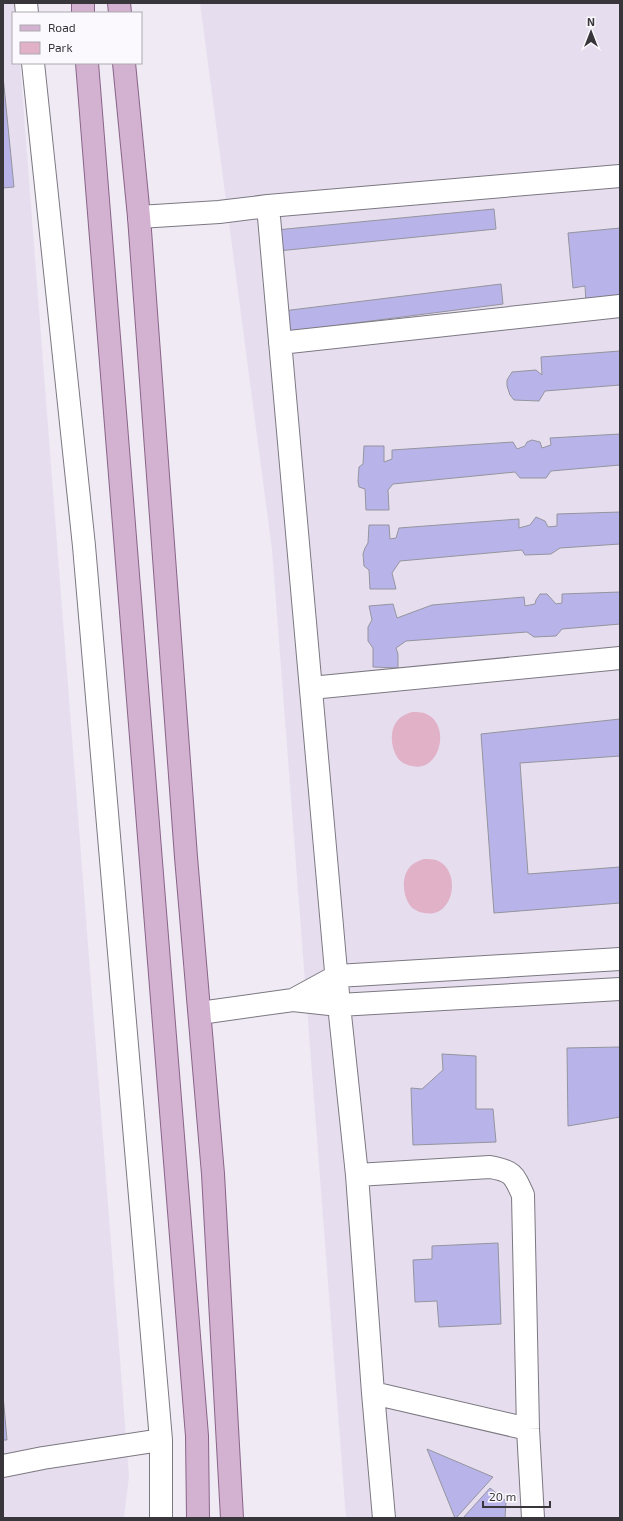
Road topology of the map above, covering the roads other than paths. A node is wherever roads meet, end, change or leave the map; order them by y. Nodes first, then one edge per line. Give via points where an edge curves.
1 (32, 64) edge
2 (87, 64) edge
3 (124, 64) edge
4 (620, 176) edge
5 (268, 206) junction
6 (139, 217) junction
7 (620, 306) edge
8 (280, 343) junction
9 (620, 658) edge
10 (311, 688) junction
11 (620, 959) edge
12 (337, 976) junction
13 (620, 989) edge
14 (294, 1000) junction
15 (339, 1005) junction
16 (200, 1013) junction
17 (356, 1175) junction
18 (373, 1393) junction
19 (528, 1429) junction
20 (161, 1440) junction
21 (3, 1466) edge
22 (161, 1518) edge
23 (198, 1518) edge
24 (232, 1518) edge
25 (384, 1518) edge
26 (533, 1518) edge

1 - 20 lane via 84,546
2 - 23 main road via 197,1436
3 - 6 main road
4 - 5 lane
5 - 6 lane
5 - 8 lane
6 - 16 main road via 186,857
7 - 8 lane
8 - 10 lane
9 - 10 lane
10 - 12 lane
11 - 12 lane
12 - 14 lane
12 - 15 lane
13 - 15 lane
14 - 15 lane
14 - 16 lane
15 - 17 lane
16 - 24 main road via 213,1174
17 - 18 lane
17 - 19 lane via 490,1167 505,1170 515,1177 523,1195
18 - 19 lane
18 - 25 lane
19 - 26 lane
20 - 21 lane
20 - 22 lane

